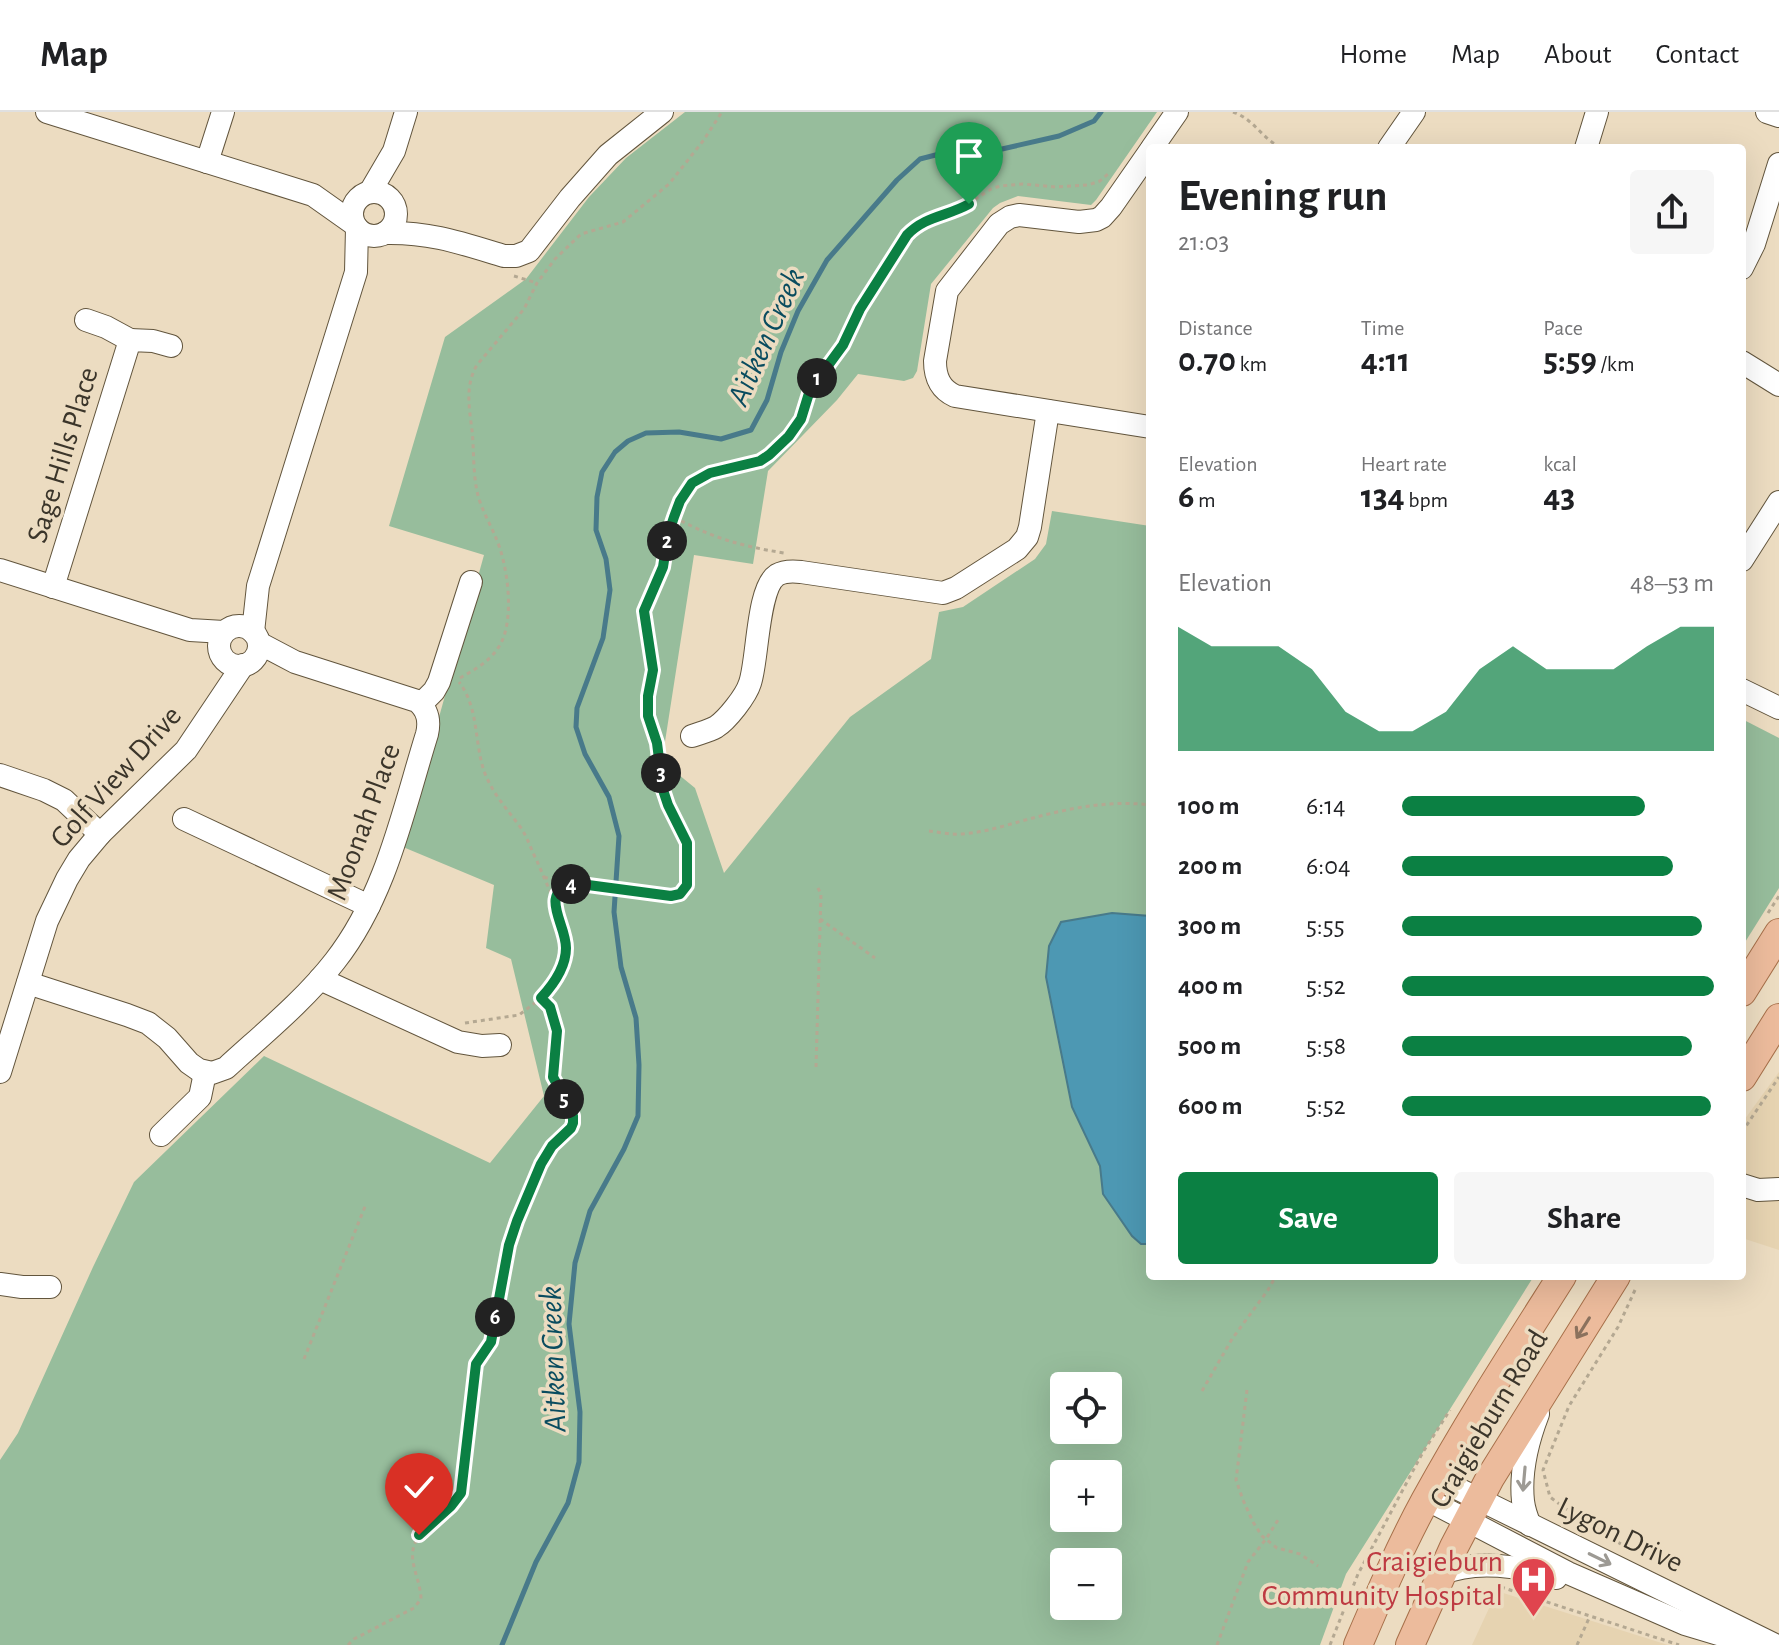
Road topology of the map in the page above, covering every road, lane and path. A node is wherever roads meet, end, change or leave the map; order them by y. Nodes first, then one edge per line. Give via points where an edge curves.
1 (47, 112) edge
2 (223, 112) edge
3 (406, 112) edge
4 (722, 112) edge
5 (1177, 112) edge
6 (1233, 112) edge
7 (1414, 112) edge
8 (1597, 112) edge
9 (1767, 112) edge
10 (650, 115) edge
11 (1779, 116) edge
12 (1155, 144) edge
13 (1272, 144) edge
14 (1392, 144) edge
15 (1587, 144) edge
16 (1146, 157) edge
17 (207, 162) junction
18 (1779, 164) edge
19 (1111, 172) dead end
20 (313, 195) junction
21 (380, 198) junction
22 (356, 226) junction
23 (383, 234) junction
24 (445, 238) junction
25 (1746, 260) edge
26 (356, 272) junction
27 (512, 275) dead end
28 (537, 283) junction
29 (86, 320) dead end
30 (130, 340) junction
31 (171, 346) dead end
32 (1746, 364) edge
33 (1779, 385) edge
34 (1048, 411) junction
35 (1146, 426) edge
36 (1779, 502) edge
37 (674, 517) junction
38 (788, 553) dead end
39 (1746, 554) edge
40 (0, 570) edge
41 (471, 582) dead end
42 (53, 587) junction
43 (238, 646) junction
44 (1746, 692) edge
45 (421, 704) junction
46 (1779, 708) edge
47 (692, 736) dead end
48 (0, 775) edge
49 (1146, 804) edge
50 (184, 819) dead end
51 (929, 831) dead end
52 (100, 834) junction
53 (544, 877) junction
54 (573, 883) junction
55 (817, 886) dead end
56 (554, 900) junction
57 (369, 906) junction
58 (820, 919) junction
59 (1779, 933) edge
60 (875, 958) dead end
61 (320, 979) junction
62 (28, 983) junction
63 (1746, 986) edge
64 (541, 998) junction
65 (1779, 1019) edge
66 (457, 1024) dead end
67 (500, 1045) dead end
68 (816, 1067) dead end
69 (1746, 1071) edge
70 (0, 1072) edge
71 (205, 1073) junction
72 (1779, 1077) edge
73 (1746, 1083) edge
74 (1746, 1126) edge
75 (161, 1135) dead end
76 (1746, 1172) edge
77 (1746, 1186) edge
78 (1777, 1189) edge
79 (366, 1204) dead end
80 (1273, 1280) edge
81 (1559, 1280) edge
82 (1626, 1282) edge
83 (0, 1284) edge
84 (50, 1287) dead end
85 (304, 1359) dead end
86 (1550, 1379) junction
87 (1247, 1390) dead end
88 (1202, 1391) dead end
89 (1432, 1489) junction
90 (1472, 1510) junction
91 (1278, 1520) dead end
92 (1530, 1525) junction
93 (1266, 1539) junction
94 (1639, 1555) dead end
95 (1318, 1566) dead end
96 (1494, 1566) junction
97 (1441, 1574) junction
98 (1590, 1616) junction
99 (1682, 1635) edge
100 (348, 1645) edge
101 (1217, 1645) edge
102 (1358, 1645) edge
103 (1410, 1645) edge
104 (1577, 1645) edge
105 (1756, 1645) edge
106 (1775, 1645) edge

1 - 17 street
2 - 17 street
3 - 21 street
4 - 28 path via 669,184 623,222 581,234
5 - 12 street
6 - 13 path via 1251,121
7 - 14 street
8 - 15 street
9 - 11 street
10 - 24 street via 599,164 529,251 504,256
16 - 34 street via 1102,217 1088,222 1029,215 999,224 947,291 935,361 943,388 961,398
17 - 20 street
18 - 25 street
19 - 37 path via 1088,185 1000,186 915,227 810,390 789,436 760,461 692,483
20 - 21 street
20 - 22 street
21 - 22 street, Golf View Drive via 359,197 353,207
21 - 23 street, Golf View Drive via 395,220
21 - 24 street
22 - 23 street via 365,234
22 - 26 street, Golf View Drive
23 - 24 street
23 - 26 street, Golf View Drive
26 - 43 street, Golf View Drive
27 - 28 path
28 - 53 path via 470,381 476,490 507,572 507,613 500,647 456,679 473,712 484,772 529,842
29 - 30 street, Sage Hills Place
30 - 31 street, Sage Hills Place
30 - 42 street, Sage Hills Place
32 - 33 street
34 - 35 street
34 - 47 street via 1023,543 943,593 801,572 777,575 765,593 747,691 718,726
36 - 39 street
37 - 38 path via 714,537
37 - 54 path via 663,567 644,611 653,670 647,707 663,790 687,843 687,885 671,896
40 - 42 street
41 - 45 street via 443,673
42 - 43 street
43 - 45 street
43 - 52 street, Golf View Drive via 216,704 186,750
44 - 46 street
45 - 57 street, Moonah Place via 428,716 427,734
48 - 52 street via 64,800
49 - 51 path via 1084,807 959,834
50 - 57 street
52 - 62 street, Golf View Drive via 56,900
53 - 54 path
53 - 56 path
54 - 56 path via 562,887
55 - 58 path
56 - 64 path via 565,958
57 - 61 street, Moonah Place
58 - 60 path
58 - 68 path
59 - 63 main road
61 - 67 street via 458,1042
61 - 71 street, Moonah Place via 226,1068
62 - 70 street, Golf View Drive
62 - 71 street via 148,1023
64 - 66 path via 519,1015
64 - 100 path via 550,1007 557,1031 553,1077 573,1123 541,1164 509,1245 491,1342 476,1364 461,1493 419,1535 412,1550 421,1599
65 - 69 main road
65 - 73 street
71 - 75 street via 200,1097
72 - 74 path
76 - 78 street
77 - 78 street
79 - 85 path
80 - 88 path
81 - 89 main road, Craigieburn Road
82 -> 86 main road, Craigieburn Road
82 - 94 path via 1618,1327 1569,1406 1543,1470 1550,1497
83 - 84 street
86 - 90 main road, Craigieburn Road
86 -> 92 street via 1526,1458 1523,1504
87 - 93 path via 1236,1480
89 - 90 street, Lygon Drive
89 - 102 main road, Craigieburn Road
90 - 92 street, Lygon Drive
90 - 97 main road, Craigieburn Road
90 - 99 street, Lygon Drive via 1568,1573
91 - 93 path
92 -> 106 street, Lygon Drive
93 - 95 path
93 - 101 path via 1248,1562
96 - 97 street
96 - 98 path via 1490,1583
96 - 99 street via 1537,1572
97 - 103 main road, Craigieburn Road
98 - 99 path
98 - 104 path
99 - 105 street, Lygon Drive

